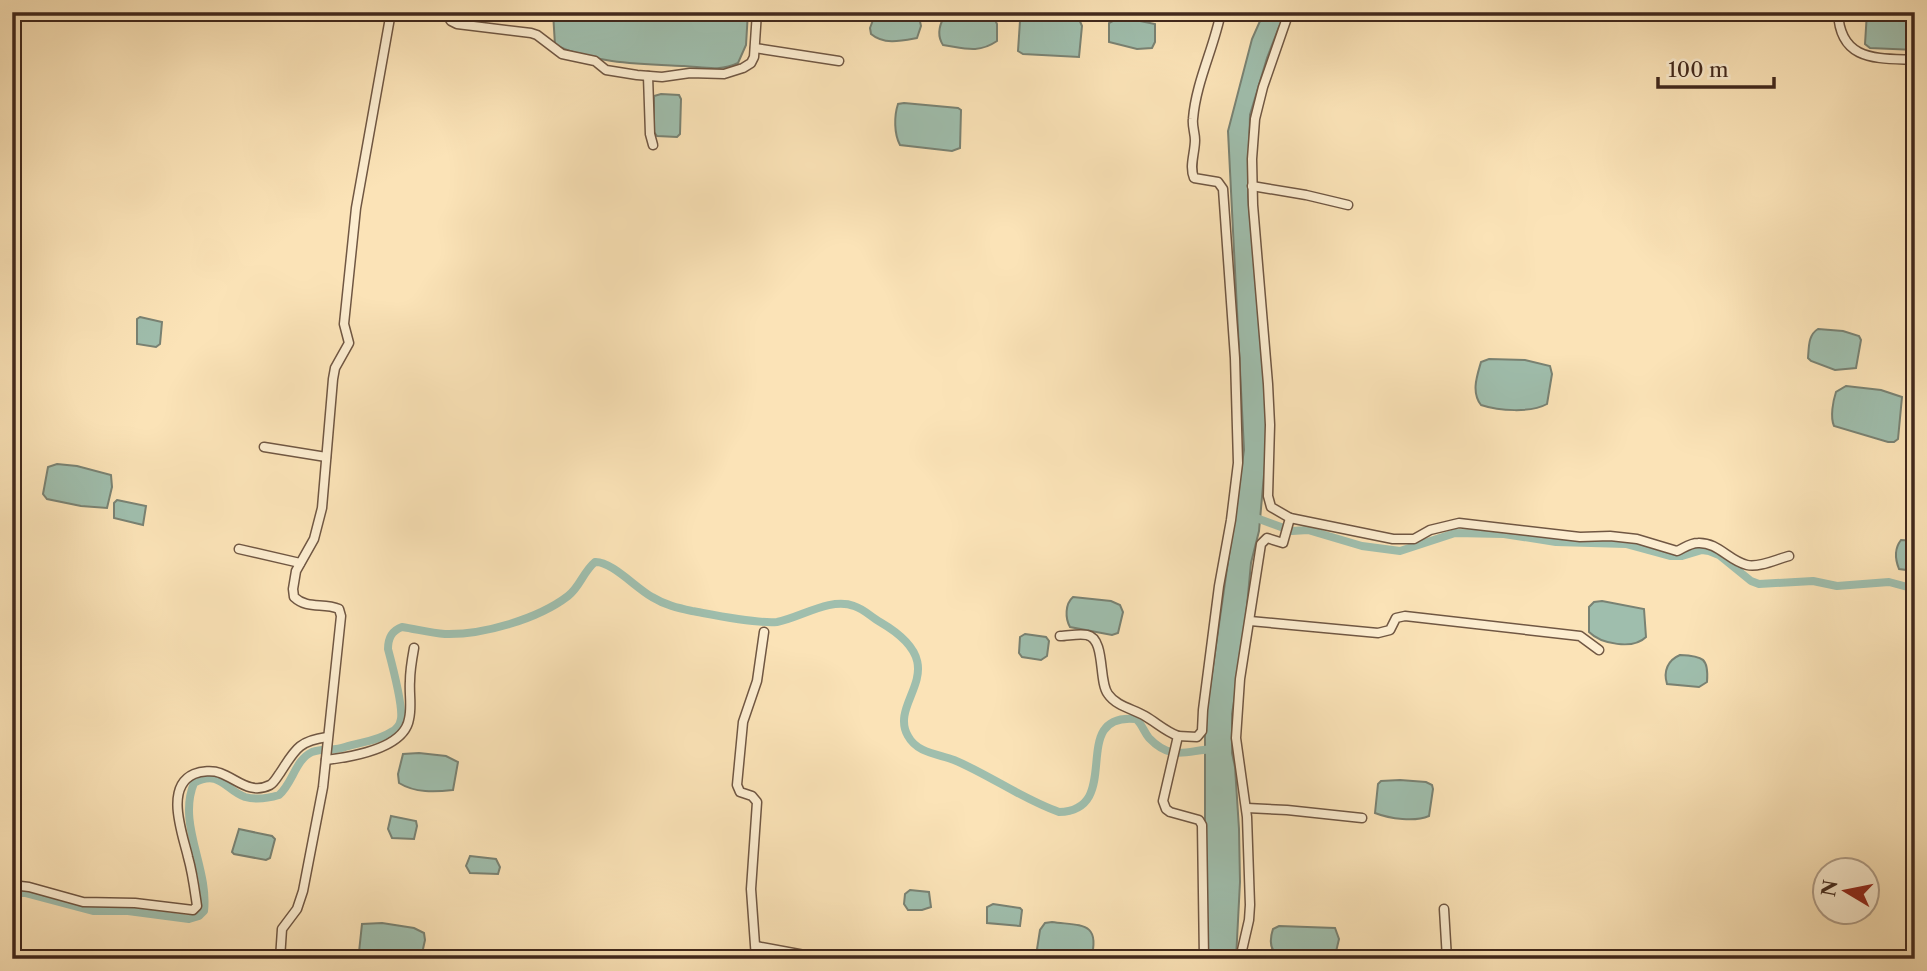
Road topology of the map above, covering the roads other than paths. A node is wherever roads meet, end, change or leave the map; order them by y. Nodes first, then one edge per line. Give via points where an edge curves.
1 (391, 12) edge
2 (445, 12) edge
3 (757, 12) edge
4 (1221, 12) edge
5 (1289, 12) edge
6 (1838, 12) edge
7 (755, 48) junction
8 (1915, 60) edge
9 (839, 61) dead end
10 (648, 76) junction
11 (653, 145) dead end
12 (1252, 186) junction
13 (1348, 205) dead end
14 (264, 447) dead end
15 (326, 457) junction
16 (1289, 519) junction
17 (239, 549) dead end
18 (1789, 556) dead end
19 (300, 563) junction
20 (1250, 621) junction
21 (764, 632) dead end
22 (1060, 636) dead end
23 (414, 648) dead end
24 (1599, 650) dead end
25 (1177, 739) junction
26 (327, 740) junction
27 (326, 758) junction
28 (1247, 808) junction
29 (1362, 818) dead end
30 (12, 885) edge
31 (1444, 909) dead end
32 (755, 946) junction
33 (280, 959) edge
34 (756, 959) edge
35 (826, 959) edge
36 (1204, 959) edge
37 (1240, 959) edge
38 (1447, 959) edge

1 - 15 street via 356,208 345,324 349,343 335,368
2 - 10 street via 454,23 531,33 562,54 595,61 606,69
3 - 7 street
4 - 25 street via 1196,98 1192,168 1194,178 1218,182 1223,189 1238,463 1202,732
5 - 12 street via 1255,119
6 - 8 street via 1841,36 1861,54
7 - 9 street
7 - 10 street via 751,63 723,75
10 - 11 street
12 - 13 street
12 - 16 street via 1267,372 1268,496 1271,507
14 - 15 street
15 - 19 street via 320,523
16 - 18 street via 1393,539 1414,539 1441,526 1471,524 1637,539 1677,551 1693,543 1706,544 1747,565
16 - 20 street via 1283,543 1267,538 1261,544
17 - 19 street
19 - 26 street via 294,597 307,606 339,608 341,616
20 - 24 street via 1378,633 1390,630 1399,616 1412,616 1580,636
20 - 28 street via 1236,738
21 - 32 street via 757,681 743,722 737,785 757,802 751,889
22 - 25 street via 1092,637 1098,645 1104,690 1111,699
23 - 27 street via 406,730 371,751
25 - 36 street via 1164,806 1199,820 1203,829
26 - 27 street
26 - 30 street via 313,739 299,746 272,785 247,788 217,772 200,771 186,779 178,807 196,899 193,910 83,902
27 - 33 street via 303,891 298,909 282,929
28 - 29 street
28 - 37 street via 1250,905
31 - 38 street
32 - 34 street
32 - 35 street

